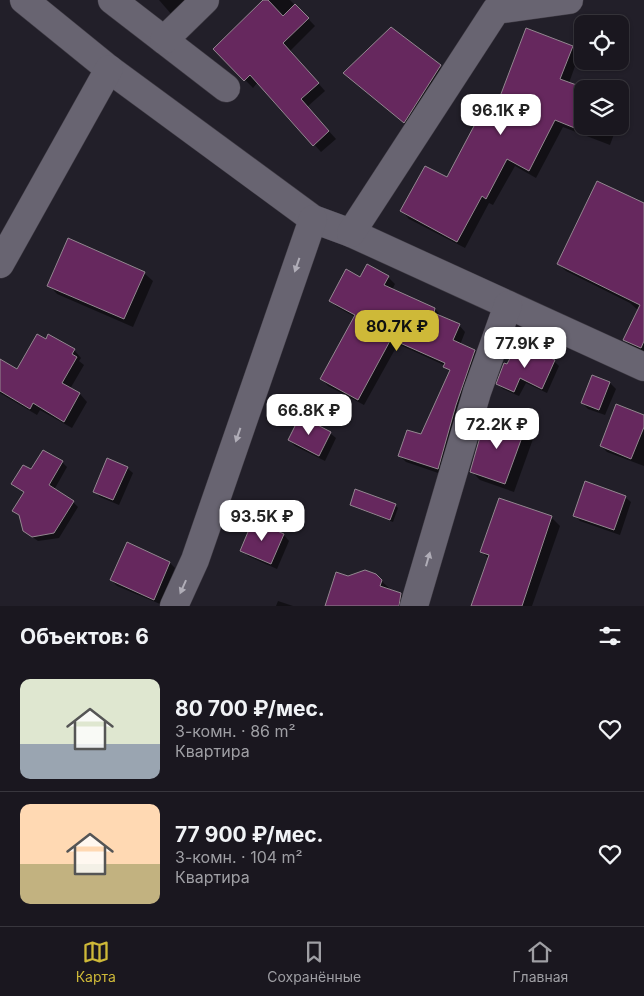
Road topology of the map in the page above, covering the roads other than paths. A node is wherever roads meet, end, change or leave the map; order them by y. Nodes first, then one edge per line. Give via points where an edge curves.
1 (24, 0) edge
2 (112, 0) edge
3 (204, 0) edge
4 (569, 0) edge
5 (494, 5) edge
6 (164, 40) junction
7 (109, 69) junction
8 (226, 88) dead end
9 (24, 183) dead end
10 (313, 219) junction
11 (0, 225) edge
12 (350, 233) junction
13 (0, 264) edge
14 (508, 305) junction
15 (644, 367) edge
16 (174, 606) edge
17 (414, 606) edge

1 - 7 lane
2 - 6 lane
3 - 6 lane
4 - 5 lane
5 - 12 lane
6 - 8 lane
7 - 10 lane
7 - 13 lane
9 - 11 lane
10 - 12 lane
10 -> 16 lane via 195,560
12 - 14 lane
14 - 15 lane
17 -> 14 lane via 478,392

